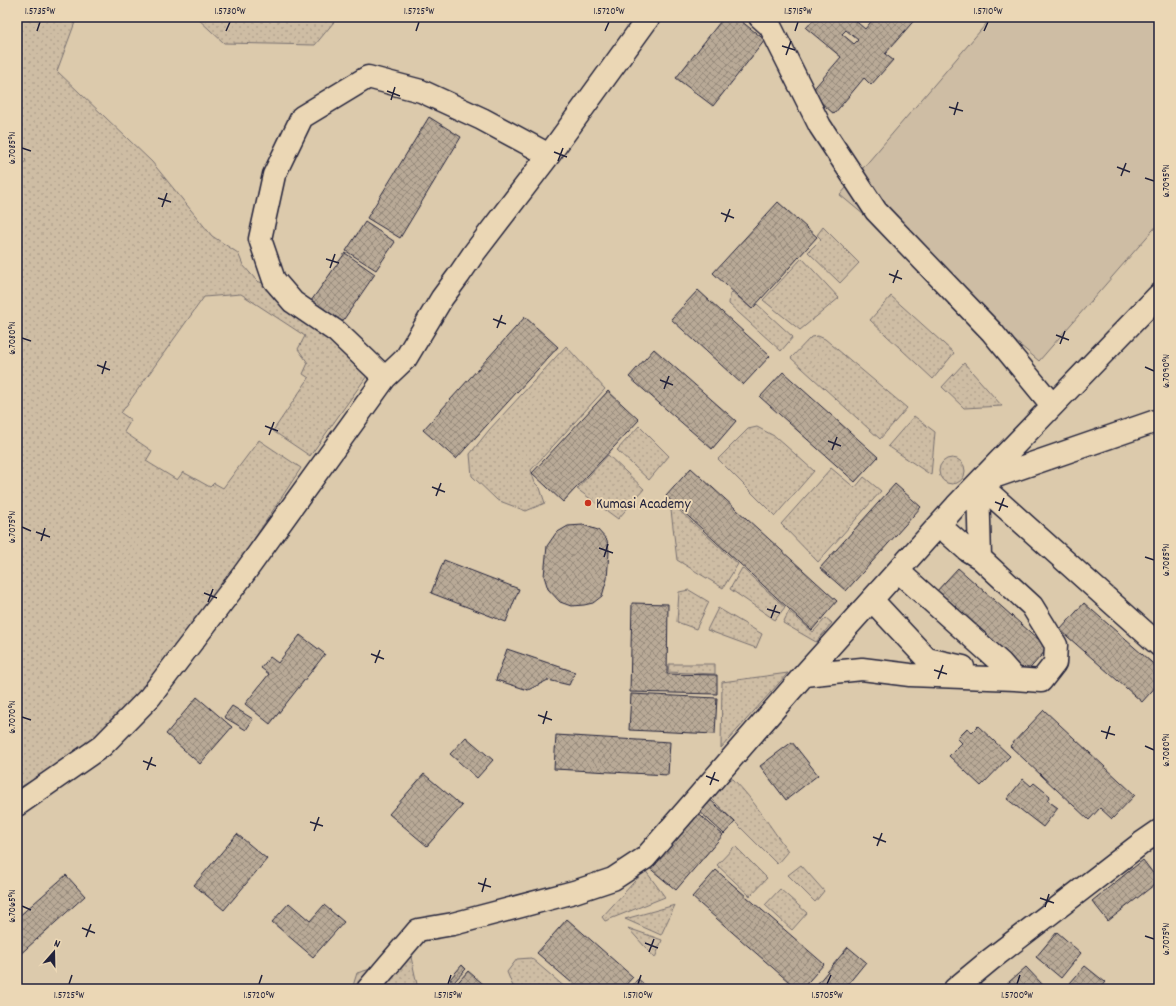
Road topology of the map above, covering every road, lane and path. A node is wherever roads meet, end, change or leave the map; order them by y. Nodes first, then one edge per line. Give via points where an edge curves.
1 (649, 17) edge
2 (760, 17) edge
3 (549, 155) junction
4 (1159, 295) edge
5 (385, 378) junction
6 (1052, 406) junction
7 (1159, 420) edge
8 (978, 483) junction
9 (940, 525) junction
10 (980, 558) junction
11 (898, 571) junction
12 (872, 600) junction
13 (1159, 645) edge
14 (804, 675) junction
15 (1015, 679) junction
16 (17, 806) edge
17 (1159, 831) edge
18 (368, 989) edge
19 (955, 989) edge

1 - 3 street
2 - 6 street via 770,26 820,126 876,211 992,332
3 - 5 street via 442,298 406,358
3 - 5 street via 482,119 421,91 368,77 302,117 274,175 260,239 274,280 293,302 337,332
4 - 6 street
5 - 16 street via 243,576 150,698 102,746
6 - 8 street
7 - 8 street
8 - 9 street
8 - 10 street
8 - 13 street
9 - 10 street via 967,550
9 - 11 street
10 - 15 street via 1032,606 1056,645 1055,663 1041,681
11 - 12 street
11 - 15 street
12 - 14 street
12 - 15 street via 927,659
14 - 15 street via 862,668 910,674
14 - 18 street via 645,858 613,879 574,892 453,924 418,930
17 - 19 street

